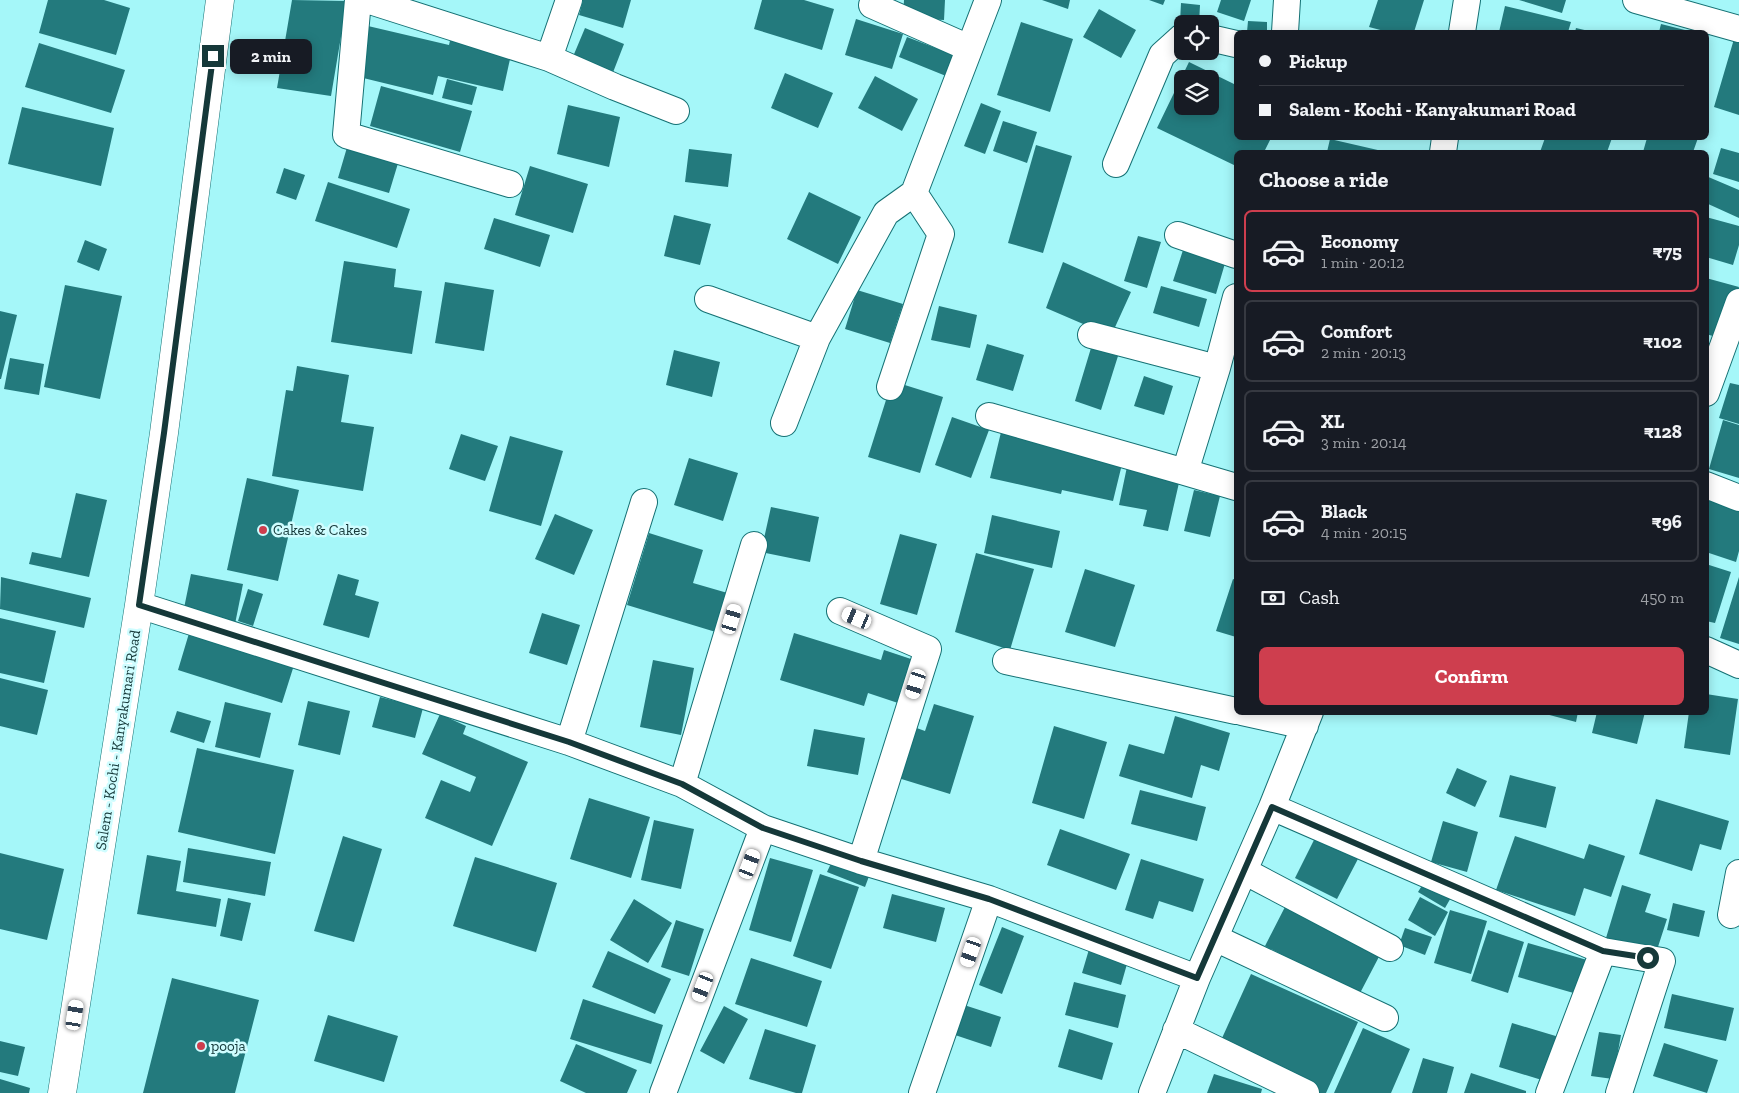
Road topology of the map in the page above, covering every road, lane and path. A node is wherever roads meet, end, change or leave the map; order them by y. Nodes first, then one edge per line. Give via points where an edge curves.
1 (220, 0) edge
2 (358, 0) edge
3 (367, 0) edge
4 (569, 0) edge
5 (988, 0) edge
6 (1287, 0) edge
7 (1467, 0) edge
8 (1636, 0) edge
9 (872, 5) dead end
10 (1739, 29) edge
11 (1285, 30) edge
12 (1462, 30) edge
13 (1219, 40) edge
14 (1174, 44) edge
15 (1234, 44) edge
16 (969, 48) junction
17 (549, 58) junction
18 (676, 111) dead end
19 (1116, 164) dead end
20 (510, 184) dead end
21 (914, 194) junction
22 (1178, 235) dead end
23 (1234, 255) edge
24 (708, 299) dead end
25 (1739, 302) edge
26 (1234, 304) edge
27 (1091, 335) dead end
28 (817, 338) junction
29 (1217, 368) junction
30 (1709, 385) edge
31 (890, 387) dead end
32 (990, 416) dead end
33 (784, 423) dead end
34 (1185, 472) junction
35 (1234, 486) edge
36 (1709, 486) edge
37 (1739, 498) edge
38 (644, 502) dead end
39 (754, 545) dead end
40 (139, 605) junction
41 (840, 611) dead end
42 (1709, 651) edge
43 (1006, 661) dead end
44 (1739, 665) edge
45 (1234, 711) edge
46 (1270, 715) edge
47 (1307, 719) edge
48 (569, 742) junction
49 (682, 784) junction
50 (1272, 807) junction
51 (763, 828) junction
52 (861, 861) junction
53 (1244, 871) junction
54 (1739, 873) edge
55 (989, 899) junction
56 (1731, 916) dead end
57 (1215, 938) junction
58 (1390, 948) dead end
59 (1603, 951) junction
60 (1197, 978) junction
61 (1385, 1018) dead end
62 (1176, 1030) junction
63 (62, 1093) edge
64 (663, 1093) edge
65 (922, 1093) edge
66 (1152, 1093) edge
67 (1306, 1093) edge
68 (1549, 1093) edge
69 (1619, 1093) edge

1 - 40 main road, Salem - Kochi - Kanyakumari Road
2 - 20 street via 346,135
3 - 17 street
4 - 17 street
5 - 16 street
6 - 11 street
7 - 12 street
8 - 10 street
9 - 16 street
13 - 15 street
14 - 19 street via 1162,55
16 - 21 street
17 - 18 street
21 - 28 street via 886,213
21 - 31 street via 941,234
22 - 23 street
24 - 28 street
25 - 30 street
26 - 29 street
27 - 29 street
28 - 33 street
29 - 34 street
32 - 34 street
34 - 35 street
36 - 37 street
38 - 48 street
39 - 49 street
40 - 48 street
40 - 63 main road, Salem - Kochi - Kanyakumari Road
41 - 52 street via 928,649
42 - 44 street
43 - 45 street
46 - 47 street
47 - 50 street
48 - 49 street
49 - 51 street
50 - 53 street
50 - 59 street
51 - 52 street
51 - 64 street
52 - 55 street
53 - 57 street
53 - 58 street
54 - 56 street
55 - 60 street
55 - 65 street
57 - 60 street
57 - 61 street
59 - 68 street
59 - 69 street via 1662,961
60 - 62 street
62 - 66 street
62 - 67 street

